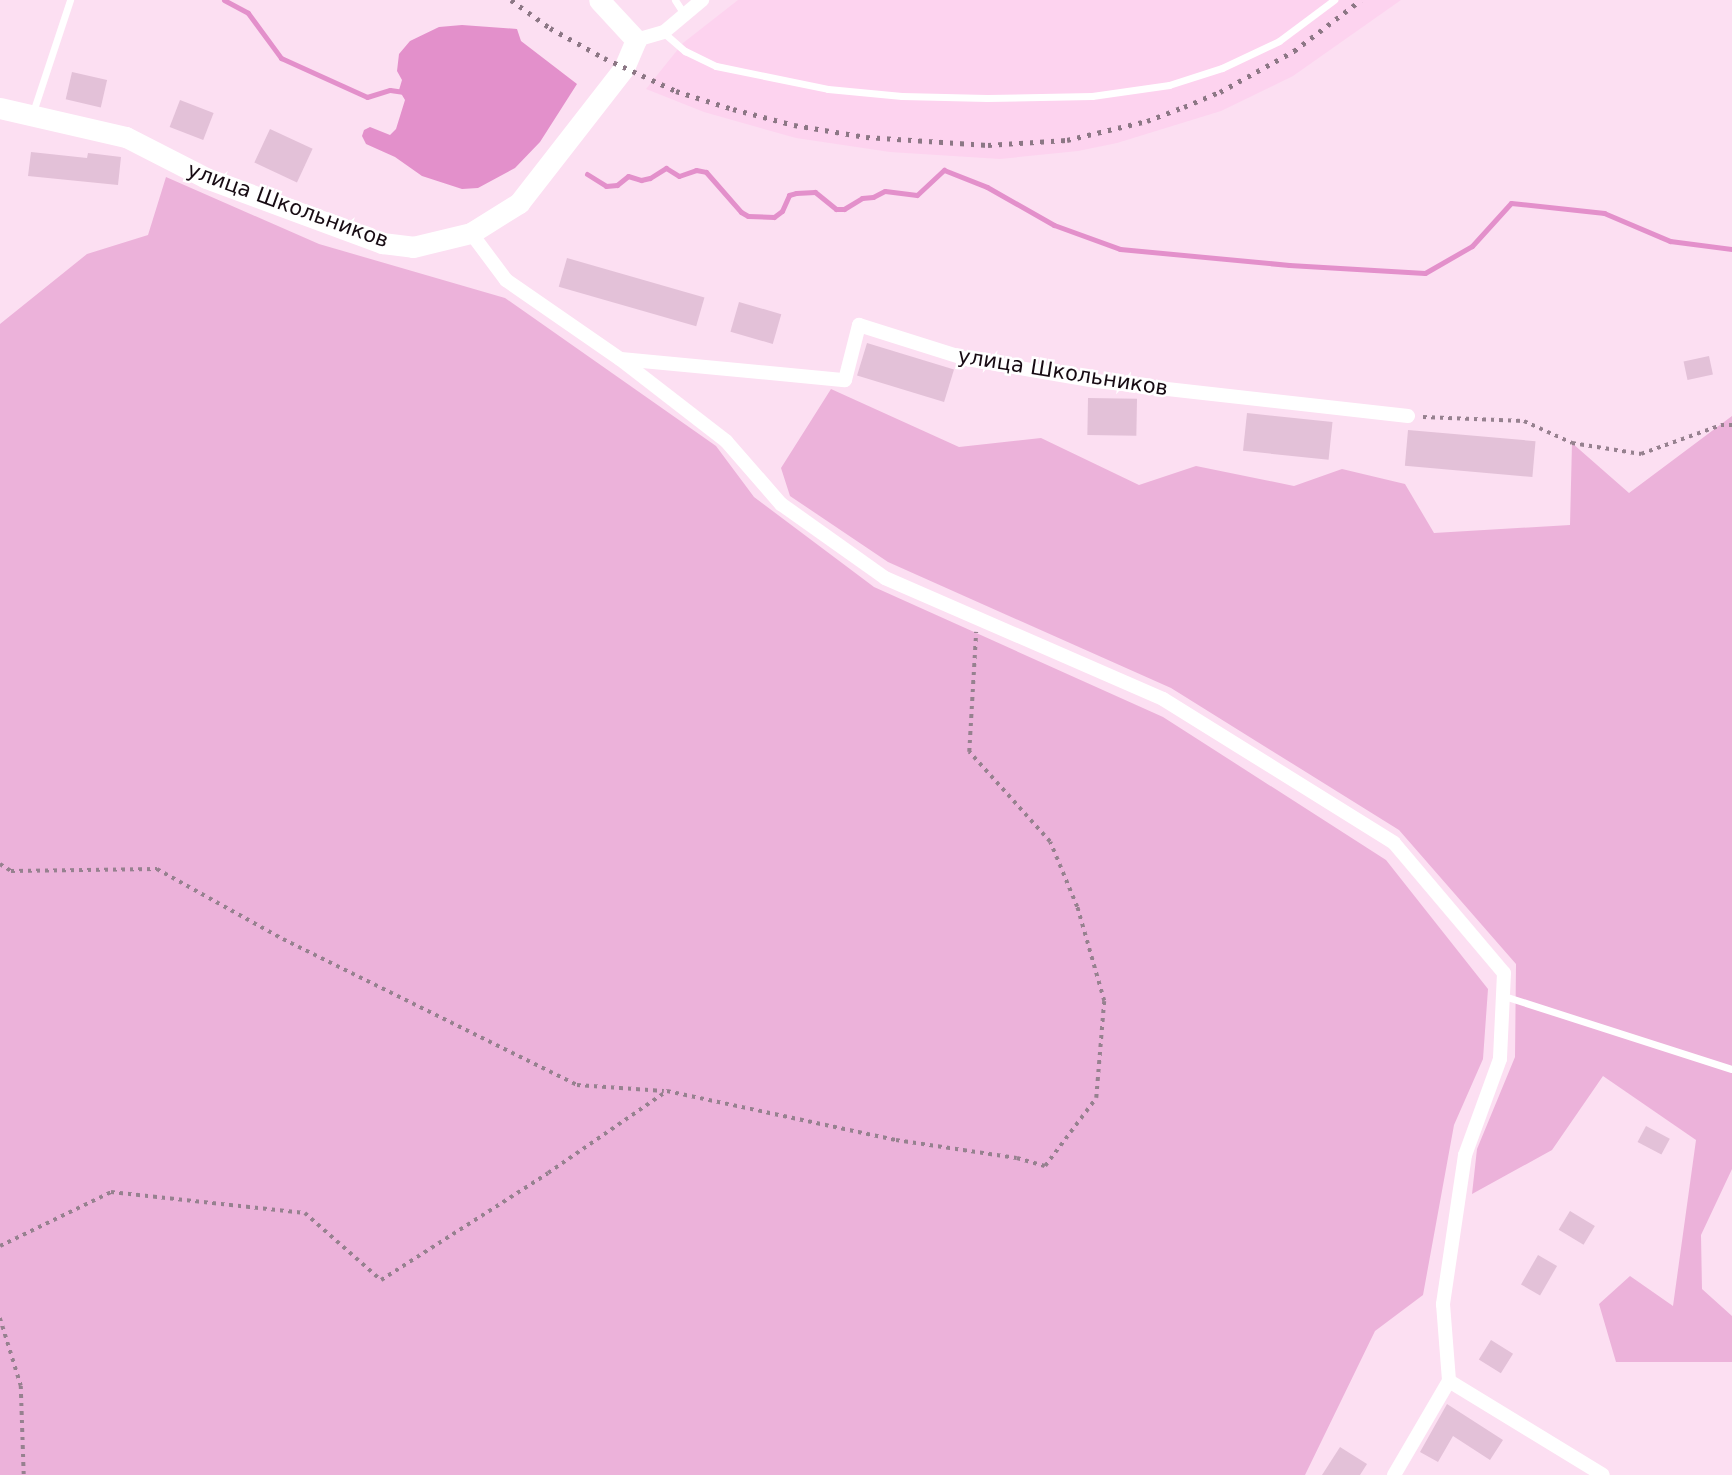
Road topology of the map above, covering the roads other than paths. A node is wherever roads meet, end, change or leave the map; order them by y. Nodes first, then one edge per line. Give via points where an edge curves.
1 (70, 0) edge
2 (599, 0) edge
3 (675, 0) edge
4 (702, 0) edge
5 (1334, 0) edge
6 (684, 14) junction
7 (663, 32) junction
8 (636, 40) junction
9 (0, 108) edge
10 (32, 116) junction
11 (471, 233) junction
12 (620, 359) junction
13 (1408, 416) road end
14 (1503, 996) junction
15 (1732, 1069) edge
16 (1449, 1381) junction
17 (1394, 1475) edge
18 (1603, 1475) edge

1 - 10 lane
2 - 8 street
3 - 6 lane
4 - 6 street
5 - 7 lane via 1279,41 1222,68 1169,85 1092,96 988,99 828,89 716,66 685,51
6 - 7 street
7 - 8 street
8 - 11 street via 624,68 519,203
9 - 10 street, улица Школьников
10 - 11 street, улица Школьников via 126,137 206,178 382,243 413,247
11 - 12 street, улица Школьников via 506,280
12 - 13 street, улица Школьников via 845,380 859,325 967,359 1096,381
12 - 14 street via 726,441 781,504 885,578 1163,699 1394,843 1504,973
14 - 15 lane
14 - 16 street via 1500,1059 1465,1155 1443,1304
16 - 17 street
16 - 18 street

